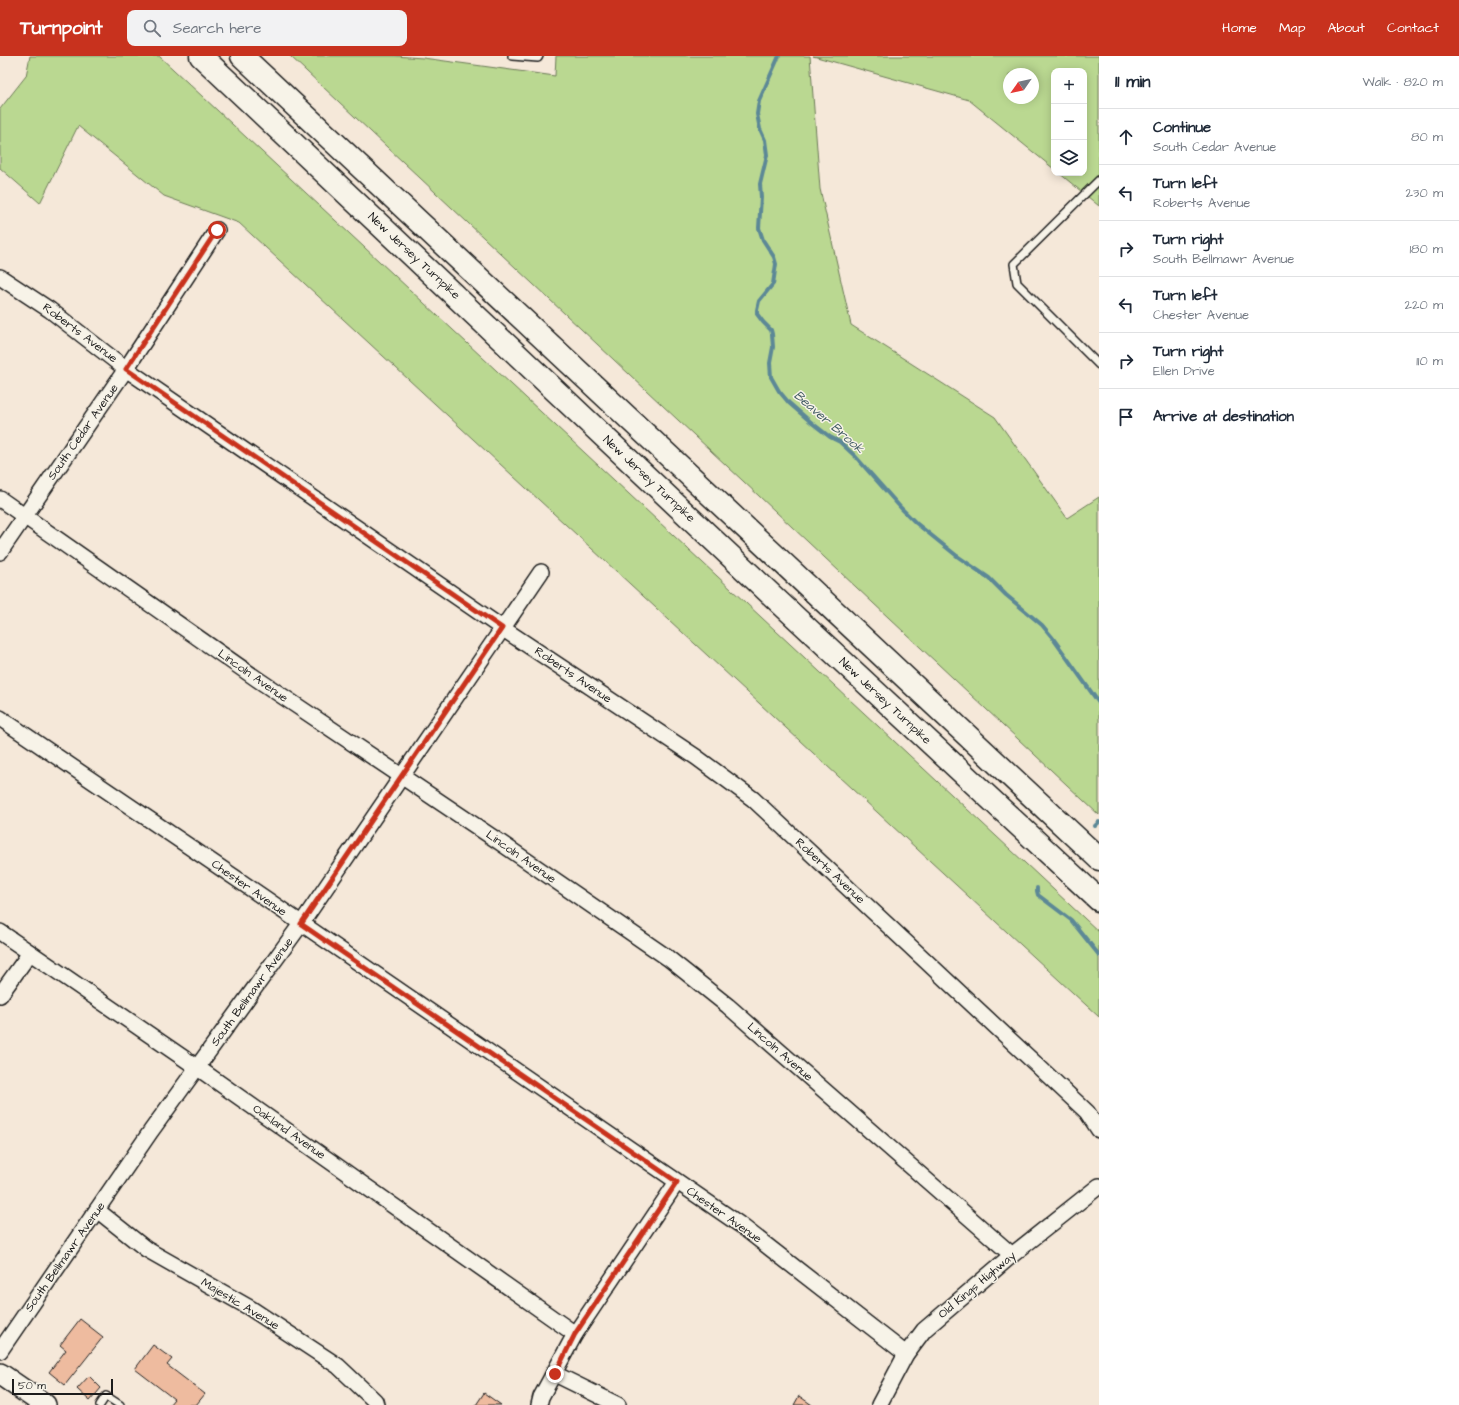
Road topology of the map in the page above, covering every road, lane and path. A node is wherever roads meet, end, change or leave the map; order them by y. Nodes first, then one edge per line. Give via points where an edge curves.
1 (201, 56) edge
2 (242, 56) edge
3 (512, 56) edge
4 (539, 56) edge
5 (1099, 180) edge
6 (217, 230) dead end
7 (0, 276) edge
8 (1099, 365) edge
9 (126, 369) junction
10 (0, 499) edge
11 (25, 516) junction
12 (0, 552) edge
13 (541, 572) dead end
14 (502, 628) junction
15 (0, 718) edge
16 (402, 777) junction
17 (1099, 859) edge
18 (1099, 900) edge
19 (301, 924) junction
20 (0, 932) edge
21 (30, 953) junction
22 (0, 995) edge
23 (198, 1068) junction
24 (1099, 1130) edge
25 (677, 1182) junction
26 (1099, 1186) edge
27 (97, 1210) junction
28 (1012, 1256) junction
29 (575, 1334) junction
30 (0, 1351) edge
31 (906, 1354) junction
32 (0, 1374) edge
33 (555, 1374) junction
34 (45, 1405) edge
35 (100, 1405) edge
36 (120, 1405) edge
37 (376, 1405) edge
38 (540, 1405) edge
39 (618, 1405) edge
40 (879, 1405) edge

1 - 18 highway, New Jersey Turnpike
2 - 17 highway
3 - 4 lane
5 - 8 lane via 1014,264 1017,283
6 - 9 street, South Cedar Avenue
7 - 9 street, Roberts Avenue via 50,310
9 - 11 street, South Cedar Avenue
9 - 14 street, Roberts Avenue
10 - 11 street, Lincoln Avenue
11 - 12 street, South Cedar Avenue
11 - 16 street, Lincoln Avenue
13 - 14 street, South Bellmawr Avenue
14 - 16 street, South Bellmawr Avenue
14 - 24 street, Roberts Avenue via 696,757 753,799 1087,1112
15 - 19 street, Chester Avenue
16 - 19 street, South Bellmawr Avenue
16 - 28 street, Lincoln Avenue via 668,958 728,1006
19 - 23 street, South Bellmawr Avenue
19 - 25 street, Chester Avenue
20 - 21 street, Oakland Avenue
21 - 22 street
21 - 23 street, Oakland Avenue
23 - 27 street, South Bellmawr Avenue
23 - 29 street, Oakland Avenue
25 - 29 street
25 - 31 street, Chester Avenue via 739,1224
26 - 28 street, Old Kings Highway
27 - 30 street, South Bellmawr Avenue
27 - 37 street, Majestic Avenue via 146,1249 250,1308 338,1366
28 - 31 street, Old Kings Highway via 924,1330
29 - 33 street
31 - 40 street, Old Kings Highway
32 - 34 main road
33 - 38 street via 541,1397
33 - 39 street
35 - 36 lane via 106,1396

